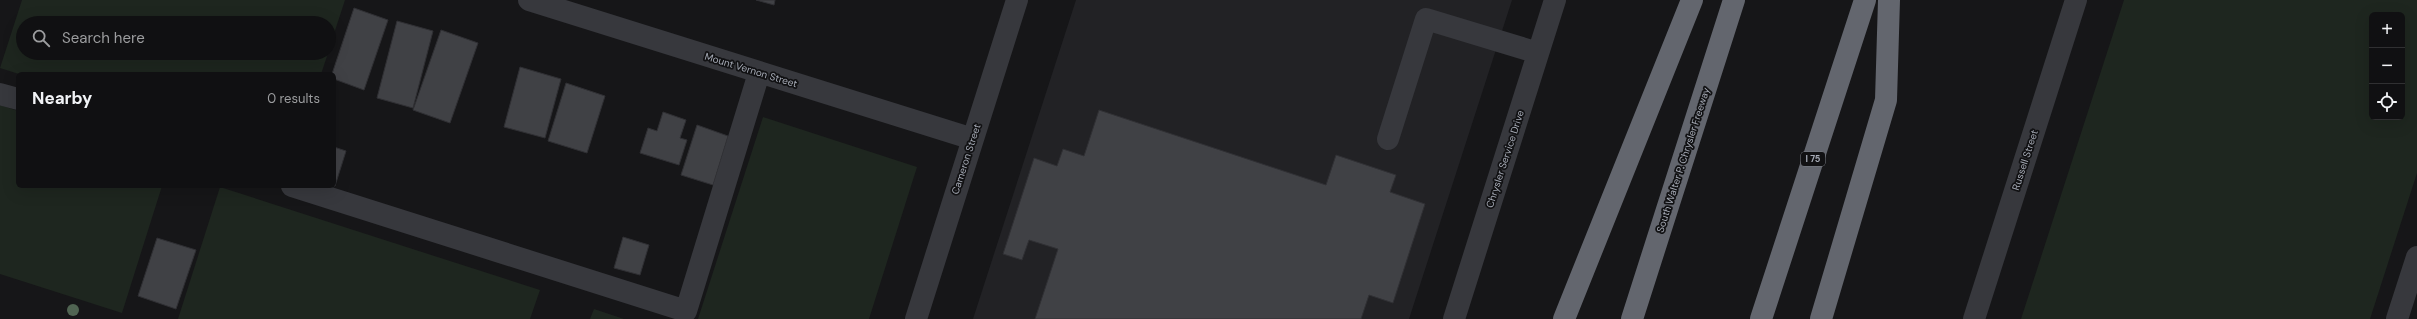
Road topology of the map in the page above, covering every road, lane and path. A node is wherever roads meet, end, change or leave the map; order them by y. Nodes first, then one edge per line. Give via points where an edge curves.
1 (529, 0) edge
2 (1017, 0) edge
3 (1555, 0) edge
4 (1692, 0) edge
5 (1734, 0) edge
6 (1865, 0) edge
7 (1890, 0) edge
8 (2076, 0) edge
9 (1538, 53) junction
10 (759, 72) junction
11 (0, 94) edge
12 (16, 98) edge
13 (1388, 139) dead end
14 (973, 140) junction
15 (298, 188) edge
16 (2417, 257) edge
17 (916, 319) edge
18 (1454, 319) edge
19 (1564, 319) edge
20 (1632, 319) edge
21 (1760, 319) edge
22 (1821, 319) edge
23 (1974, 319) edge
24 (2397, 319) edge

1 - 10 street, Mount Vernon Street
2 - 14 street, Cameron Street
3 - 9 street, Chrysler Service Drive
4 - 19 highway
5 - 20 highway, South Walter P. Chrysler Freeway
6 - 21 highway, I 75
7 - 22 highway via 1886,100
8 - 23 street, Russell Street
9 - 13 street via 1426,19
9 - 18 street, Chrysler Service Drive
10 - 14 street, Mount Vernon Street
10 - 15 street via 686,311
11 - 12 street
14 - 17 street, Cameron Street
16 - 24 street

